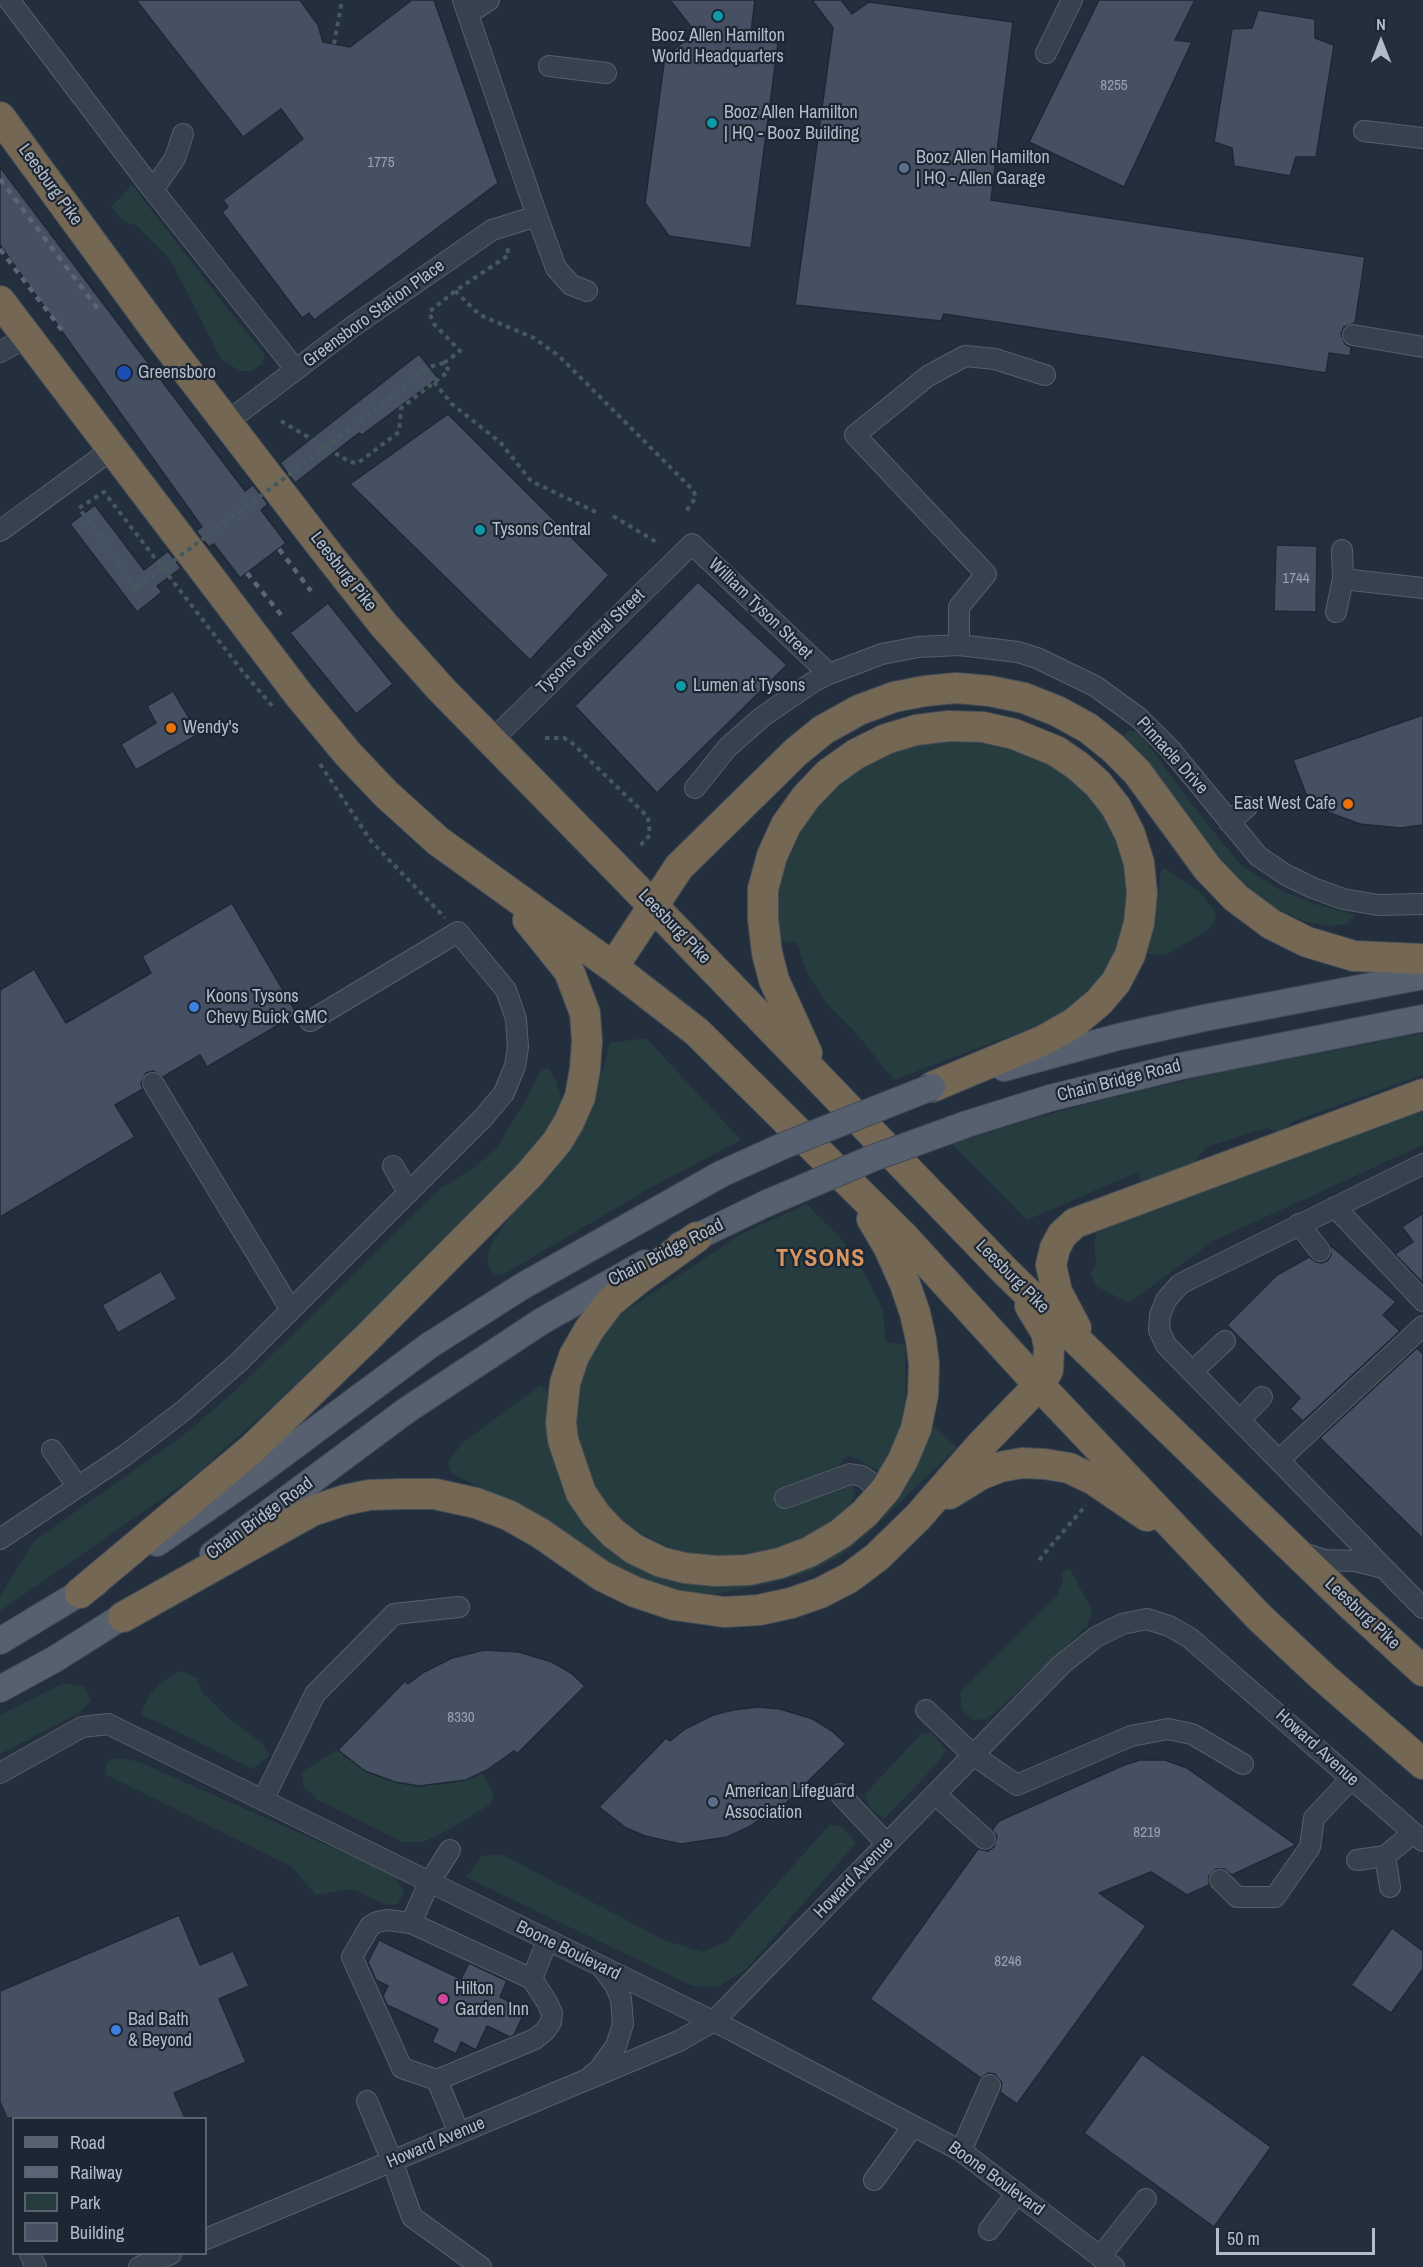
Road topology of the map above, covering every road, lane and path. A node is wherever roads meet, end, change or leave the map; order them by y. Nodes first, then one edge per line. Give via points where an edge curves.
1 (342, 0) edge
2 (489, 0) edge
3 (1072, 0) edge
4 (12, 1) edge
5 (465, 7) edge
6 (334, 44) dead end
7 (1046, 53) dead end
8 (52, 56) junction
9 (75, 58) dead end
10 (549, 66) dead end
11 (606, 73) dead end
12 (0, 117) edge
13 (1364, 131) dead end
14 (183, 134) dead end
15 (1423, 138) edge
16 (153, 190) junction
17 (537, 216) junction
18 (507, 248) dead end
19 (455, 291) junction
20 (587, 291) dead end
21 (0, 302) edge
22 (1353, 335) dead end
23 (27, 336) junction
24 (1423, 347) edge
25 (0, 352) edge
26 (444, 363) junction
27 (296, 370) junction
28 (1045, 375) dead end
29 (434, 382) junction
30 (281, 421) dead end
31 (227, 422) junction
32 (111, 450) junction
33 (598, 513) dead end
34 (685, 513) dead end
35 (613, 516) dead end
36 (0, 531) edge
37 (658, 543) dead end
38 (692, 544) joint
39 (1342, 550) dead end
40 (1343, 579) junction
41 (1423, 588) edge
42 (1336, 612) dead end
43 (959, 645) junction
44 (829, 674) junction
45 (282, 716) dead end
46 (546, 738) dead end
47 (491, 741) junction
48 (320, 762) dead end
49 (695, 788) dead end
50 (1247, 807) dead end
51 (1229, 822) junction
52 (638, 848) dead end
53 (496, 884) junction
54 (1423, 904) edge
55 (653, 906) junction
56 (458, 932) junction
57 (1423, 959) edge
58 (614, 967) junction
59 (1423, 975) edge
60 (1423, 1017) edge
61 (310, 1021) dead end
62 (153, 1083) dead end
63 (825, 1084) junction
64 (932, 1087) junction
65 (1423, 1094) edge
66 (1423, 1164) edge
67 (393, 1166) dead end
68 (853, 1185) junction
69 (408, 1192) junction
70 (1335, 1207) junction
71 (1299, 1224) junction
72 (697, 1237) junction
73 (1320, 1251) dead end
74 (1006, 1272) junction
75 (1423, 1301) edge
76 (291, 1310) junction
77 (1423, 1326) edge
78 (1225, 1341) dead end
79 (1090, 1354) junction
80 (1193, 1371) junction
81 (1039, 1385) junction
82 (1262, 1397) dead end
83 (1240, 1420) junction
84 (52, 1450) dead end
85 (1279, 1460) junction
86 (78, 1486) junction
87 (883, 1492) junction
88 (785, 1498) dead end
89 (1086, 1504) dead end
90 (918, 1517) junction
91 (0, 1539) edge
92 (1294, 1549) junction
93 (1197, 1552) junction
94 (1039, 1560) dead end
95 (1385, 1569) junction
96 (80, 1593) junction
97 (459, 1607) dead end
98 (1423, 1608) edge
99 (123, 1617) junction
100 (0, 1641) edge
101 (1423, 1671) edge
102 (0, 1689) edge
103 (926, 1710) dead end
104 (973, 1755) junction
105 (1243, 1764) dead end
106 (1423, 1764) edge
107 (0, 1773) edge
108 (1351, 1779) junction
109 (840, 1794) dead end
110 (935, 1794) junction
111 (263, 1800) junction
112 (1418, 1837) edge
113 (985, 1839) dead end
114 (887, 1844) junction
115 (450, 1850) dead end
116 (1385, 1856) junction
117 (1357, 1860) dead end
118 (1220, 1880) dead end
119 (429, 1883) junction
120 (1390, 1887) dead end
121 (411, 1923) junction
122 (547, 1941) junction
123 (602, 1967) junction
124 (532, 1979) junction
125 (714, 2021) junction
126 (436, 2080) junction
127 (583, 2081) junction
128 (990, 2085) dead end
129 (367, 2101) dead end
130 (913, 2126) junction
131 (459, 2133) junction
132 (961, 2151) junction
133 (392, 2161) junction
134 (874, 2180) dead end
135 (1017, 2193) junction
136 (1146, 2199) dead end
137 (988, 2230) dead end
138 (207, 2239) edge
139 (166, 2255) edge
140 (1107, 2262) edge
141 (139, 2267) edge
142 (481, 2267) edge

1 - 6 path
2 - 5 street
3 - 7 street
4 - 8 street, Greensboro Station Place
5 - 17 street
8 - 9 street
8 - 16 street, Greensboro Station Place
10 - 11 street
12 - 31 highway, Leesburg Pike
13 - 15 street
14 - 16 street via 175,158
16 - 27 street, Greensboro Station Place
17 - 20 street via 556,268 571,285
17 - 27 street, Greensboro Station Place via 492,231
18 - 19 path via 509,255
19 - 26 path via 429,312 434,324 460,351
19 - 34 path via 480,315 534,338 559,356 693,490 696,497
21 - 23 highway
22 - 24 street
23 - 25 street
23 - 32 highway
26 - 29 path via 449,371
26 - 45 path, bridge via 429,367 354,426 137,588 79,508 104,492 243,672
27 - 31 street
28 - 43 street via 994,359 965,356 928,376 855,435 986,574 959,607
29 - 30 path via 401,408 399,432 358,463
29 - 33 path via 452,404 501,442 531,481
31 - 47 highway, Leesburg Pike via 383,624
32 - 36 street
32 - 53 highway via 348,754 438,841
35 - 37 path
38 - 44 street, William Tyson Street
38 - 47 street, Tysons Central Street
39 - 40 street
40 - 41 street
40 - 42 street
43 - 44 street, Pinnacle Drive via 882,654
43 - 51 street, Pinnacle Drive via 1038,658 1095,686 1139,718 1170,749
44 - 49 street, Pinnacle Drive via 762,717 727,748
46 - 52 path via 564,738 572,743 648,817 650,835
47 - 55 highway, Leesburg Pike
48 - 56 path via 371,841
50 - 51 street
51 - 54 street, Pinnacle Drive via 1258,856 1313,888 1343,899 1378,905
53 - 58 highway
53 - 96 highway via 562,961 585,1013 585,1069 580,1097 569,1122 529,1175 306,1397 252,1449
55 - 57 highway via 679,867 710,834 823,730 894,697 925,690 990,690 1057,711 1113,748 1137,772 1208,869 1236,898 1271,924 1307,942 1354,956
55 - 58 highway
55 - 63 highway, Leesburg Pike
56 - 61 street
56 - 69 street via 506,990 516,1020 515,1066 504,1093 483,1118
58 - 68 highway via 697,1032
59 - 64 main road via 1118,1037
60 - 72 main road, Chain Bridge Road, bridge via 1181,1066 1050,1098 873,1158
62 - 76 street
63 - 64 highway via 789,1016 767,953 764,889 772,856 786,825 806,797 856,754 916,730 983,727 1014,734 1056,751 1098,784 1116,807 1139,863 1139,923 1130,955 1116,982 1074,1023 1044,1040
63 - 74 highway, Leesburg Pike
64 - 96 main road, bridge via 720,1174 521,1287 430,1345 181,1527
65 - 79 highway via 1076,1223 1062,1235 1051,1265 1057,1292
66 - 70 street
67 - 69 street
68 - 81 highway
68 - 87 highway via 905,1284 915,1312 924,1364 916,1429
69 - 76 street
70 - 71 street
70 - 75 street
71 - 73 street
71 - 80 street via 1180,1284 1166,1299 1159,1330 1166,1345
72 - 87 highway via 610,1302 574,1356 562,1401 563,1440 581,1492 596,1515 634,1549 661,1562 716,1571 748,1570 780,1563 840,1534
72 - 99 main road, Chain Bridge Road via 618,1277 470,1368
74 - 79 highway, Leesburg Pike
74 - 81 highway via 1046,1332 1050,1356 1048,1370
76 - 86 street via 183,1411
77 - 85 street
78 - 80 street
79 - 92 highway, Leesburg Pike
80 - 83 street
81 - 90 highway
81 - 93 highway
82 - 83 street
83 - 85 street
84 - 86 street
85 - 95 street
86 - 91 street
87 - 88 street via 862,1476 850,1474
89 - 94 path
90 - 93 highway via 980,1475 1022,1463 1045,1464 1069,1468 1094,1480
90 - 99 highway via 877,1557 820,1593 759,1610 724,1612 682,1606 635,1592 602,1576 508,1515 476,1503 435,1494 369,1495 312,1511
92 - 95 street via 1324,1560 1356,1560
92 - 101 highway, Leesburg Pike
93 - 106 highway via 1259,1617
95 - 98 street
96 - 100 main road
97 - 111 street via 394,1614 315,1694
99 - 102 main road, Chain Bridge Road
103 - 104 street
104 - 105 street via 1017,1785 1131,1736 1168,1729 1192,1734
104 - 108 street, Howard Avenue via 1062,1664 1096,1637 1122,1624 1147,1619 1191,1638
104 - 110 street, Howard Avenue
107 - 111 street, Boone Boulevard via 82,1727 108,1724
108 - 112 street, Howard Avenue
108 - 118 street via 1314,1818 1310,1847 1275,1897 1237,1897
109 - 114 street
110 - 113 street
110 - 114 street, Howard Avenue
111 - 119 street, Boone Boulevard
112 - 116 street
114 - 125 street, Howard Avenue
115 - 119 street
116 - 117 street
116 - 120 street
119 - 121 street
119 - 122 street, Boone Boulevard
121 - 124 street
121 - 126 street via 387,1920 370,1926 352,1957 402,2068
122 - 123 street, Boone Boulevard
122 - 124 street
123 - 125 street, Boone Boulevard
123 - 127 street via 621,1999 623,2024 608,2058
124 - 126 street via 552,2013 546,2031
125 - 127 street, Howard Avenue via 679,2041
125 - 130 street, Boone Boulevard
126 - 131 street
127 - 131 street, Howard Avenue
128 - 132 street
129 - 133 street
130 - 132 street, Boone Boulevard
130 - 134 street
131 - 133 street, Howard Avenue
132 - 135 street, Boone Boulevard
133 - 138 street, Howard Avenue
133 - 142 street via 412,2217
135 - 137 street
135 - 140 street, Boone Boulevard
136 - 140 street
139 - 141 street

